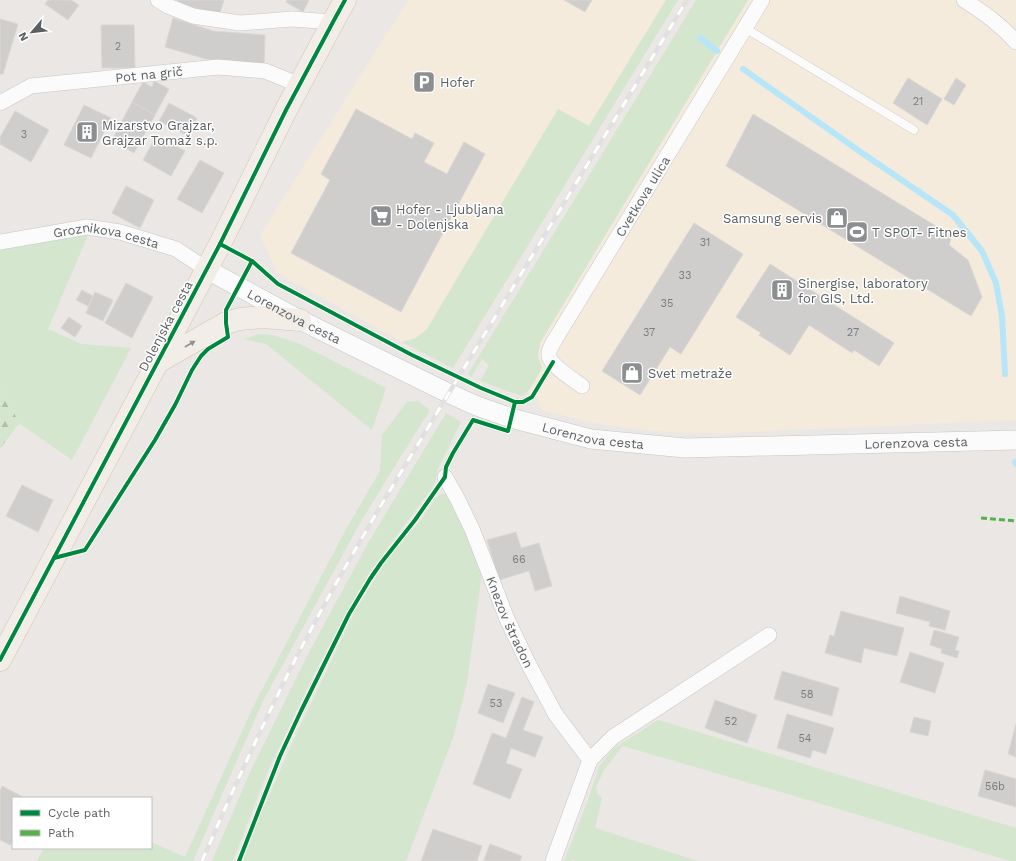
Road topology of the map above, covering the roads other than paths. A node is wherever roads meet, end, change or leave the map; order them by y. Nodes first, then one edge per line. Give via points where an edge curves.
1 (158, 0) edge
2 (345, 0) edge
3 (762, 0) edge
4 (964, 0) edge
5 (333, 22) junction
6 (745, 28) junction
7 (1016, 42) edge
8 (300, 84) junction
9 (0, 103) edge
10 (914, 130) dead end
11 (0, 242) edge
12 (206, 269) junction
13 (300, 320) junction
14 (156, 364) junction
15 (582, 386) dead end
16 (1016, 440) edge
17 (445, 477) dead end
18 (769, 635) dead end
19 (0, 660) edge
20 (590, 760) junction
21 (553, 861) edge

1 - 5 street via 193,16 240,23 292,19
2 - 5 main road, Dolenjska cesta
3 - 6 street, Cvetkova ulica
4 - 7 street via 984,12
5 - 8 main road, Dolenjska cesta
6 - 10 lane
6 - 15 street, Cvetkova ulica via 576,304 550,351 549,357 560,370
8 - 9 street, Pot na grič via 265,71 218,68 31,86
8 - 12 main road, Dolenjska cesta
11 - 12 street, Groznikova cesta via 88,227 120,232 176,249
12 - 13 street, Lorenzova cesta
12 - 14 main road, Dolenjska cesta
14 -> 13 main road via 226,323 240,319 263,318
13 - 16 street, Lorenzova cesta via 477,406 511,418 591,439 685,448
14 - 19 main road, Dolenjska cesta
17 - 20 street, Knezov štradon via 472,528 507,619 529,665 556,715
18 - 20 street via 613,737
20 - 21 street

